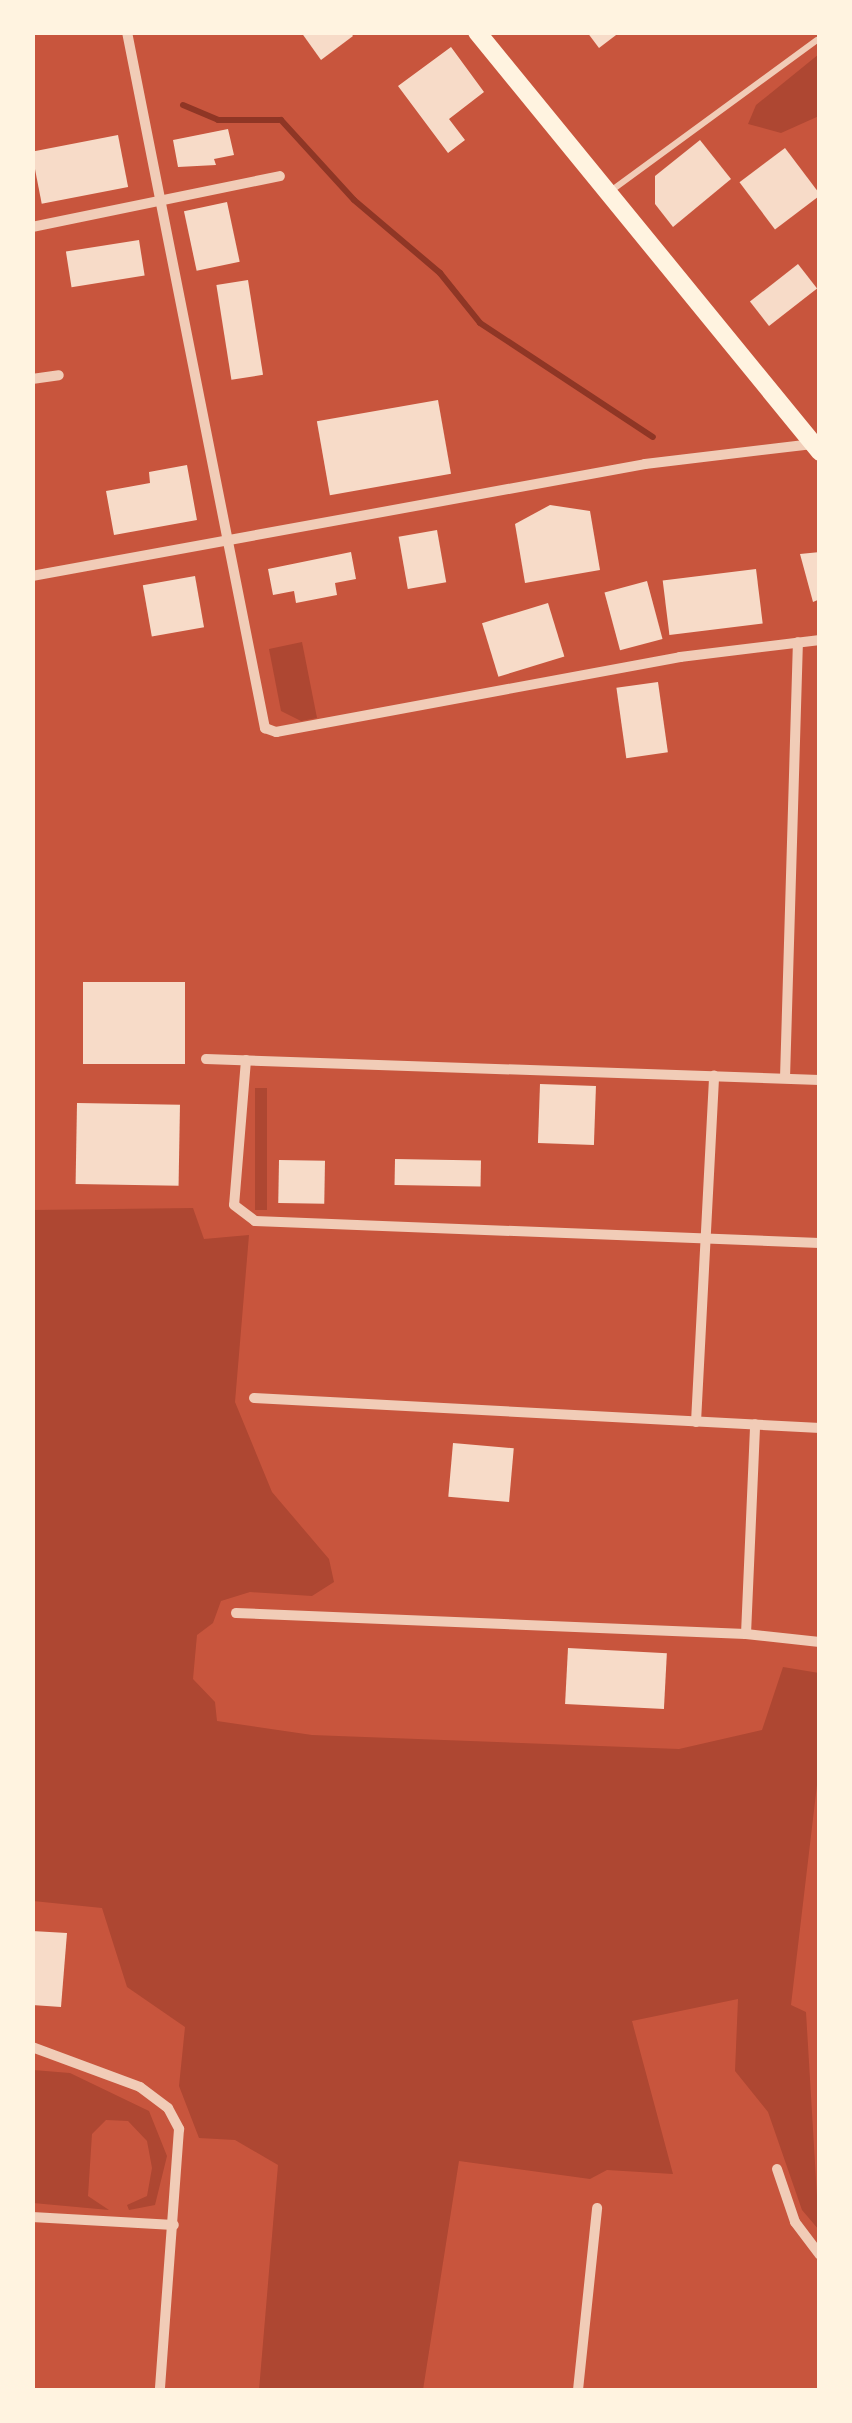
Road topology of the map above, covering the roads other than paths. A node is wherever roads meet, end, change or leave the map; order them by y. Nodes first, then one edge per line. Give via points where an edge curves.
1 (127, 32) edge
2 (478, 32) edge
3 (493, 32) edge
4 (816, 40) dead end
5 (539, 105) junction
6 (280, 176) dead end
7 (610, 192) junction
8 (160, 201) junction
9 (32, 227) edge
10 (59, 375) dead end
11 (32, 379) edge
12 (816, 448) edge
13 (226, 540) junction
14 (32, 576) edge
15 (820, 640) edge
16 (798, 642) junction
17 (206, 1059) dead end
18 (246, 1060) junction
19 (714, 1075) junction
20 (784, 1078) junction
21 (820, 1080) edge
22 (706, 1238) junction
23 (820, 1243) edge
24 (254, 1398) dead end
25 (696, 1422) junction
26 (755, 1424) junction
27 (820, 1428) edge
28 (236, 1613) dead end
29 (746, 1634) junction
30 (820, 1642) edge
31 (32, 2047) edge
32 (777, 2168) dead end
33 (596, 2208) dead end
34 (32, 2217) edge
35 (174, 2225) junction
36 (820, 2255) edge
37 (160, 2387) edge
38 (145, 2390) edge
39 (578, 2390) edge

1 - 8 street
2 - 5 main road
3 - 5 main road
4 - 7 lane
5 - 7 main road
6 - 8 street
7 - 12 main road
8 - 9 street
8 - 13 street
10 - 11 street
12 - 13 street via 645,464
13 - 14 street
13 - 16 street via 265,728 276,732 680,657
15 - 16 street
16 - 20 street
17 - 18 street
18 - 19 street
18 - 22 street via 234,1204 255,1221
19 - 20 street
19 - 22 street
20 - 21 street
22 - 23 street
22 - 25 street
24 - 25 street
25 - 26 street
26 - 27 street
26 - 29 street
28 - 29 street
29 - 30 street
31 - 35 street via 140,2086 168,2108 180,2156
32 - 36 street via 795,2222
33 - 39 street
34 - 35 street
35 - 37 street
37 - 38 street

